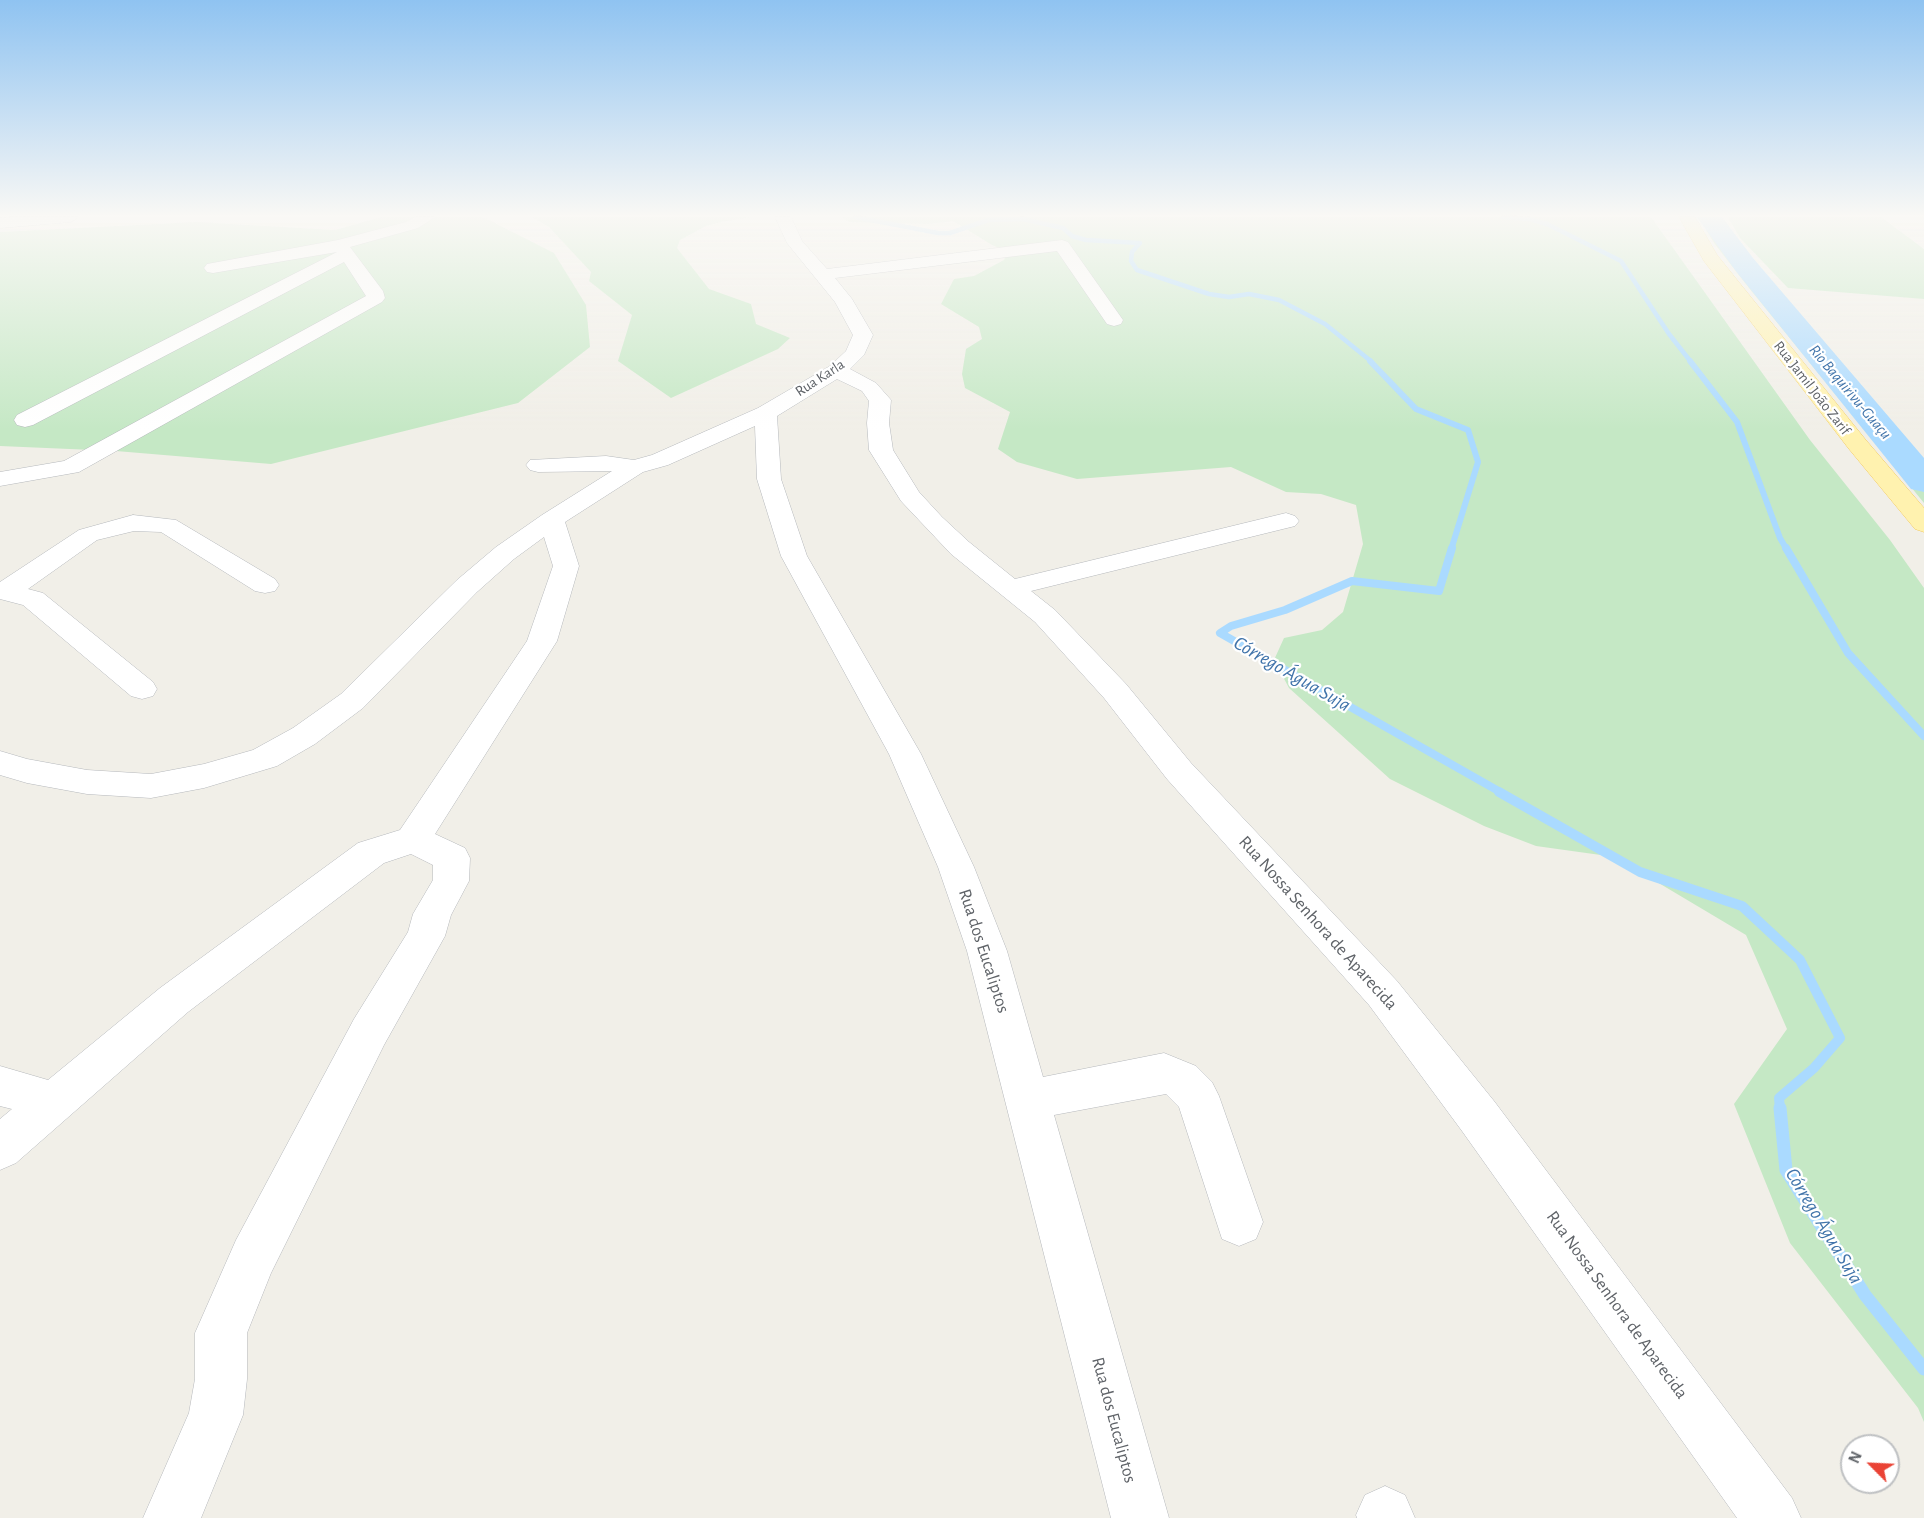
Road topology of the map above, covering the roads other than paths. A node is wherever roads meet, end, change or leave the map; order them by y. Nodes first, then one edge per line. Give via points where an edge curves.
1 (272, 288) edge
2 (372, 288) edge
3 (833, 288) edge
4 (1092, 288) edge
5 (1734, 288) edge
6 (1114, 320) dead end
7 (837, 370) junction
8 (766, 413) junction
9 (25, 420) dead end
10 (538, 465) dead end
11 (635, 467) junction
12 (0, 479) edge
13 (551, 520) junction
14 (1286, 520) dead end
15 (1924, 524) edge
16 (265, 585) dead end
17 (1011, 588) junction
18 (4, 590) edge
19 (142, 689) dead end
20 (0, 763) edge
21 (413, 839) junction
22 (0, 1086) edge
23 (1029, 1100) junction
24 (55, 1102) junction
25 (0, 1148) edge
26 (1239, 1222) dead end
27 (172, 1518) edge
28 (1140, 1518) edge
29 (1772, 1518) edge

1 - 9 street
2 - 12 street via 376,298 71,467
3 - 7 street, Rua Karla via 863,335 854,355
4 - 6 street
5 - 15 main road, Rua Jamil João Zarif
7 - 8 street, Rua Karla
7 - 17 street, Rua Nossa Senhora de Aparecida via 869,387 880,400 881,450 910,496 960,548
8 - 11 street, Rua Karla via 660,460
8 - 23 street, Rua dos Eucaliptos via 769,479 794,556 905,754 956,867 987,951
10 - 11 street
11 - 13 street
13 - 20 street via 467,586 352,701 265,758 151,786 87,782
13 - 21 street via 566,566 543,641
14 - 17 street
16 - 18 street via 167,525 133,523 88,535
17 - 29 street, Rua Nossa Senhora de Aparecida via 1045,615 1115,691 1179,771 1383,993 1485,1125
18 - 19 street via 33,599
21 - 24 street via 371,853 174,1000
21 - 27 street via 452,858 451,881 432,914 426,936 369,1032 253,1257 221,1333 216,1415
22 - 24 street
23 - 26 street via 1164,1073 1181,1080 1197,1096
23 - 28 street, Rua dos Eucaliptos
24 - 25 street

